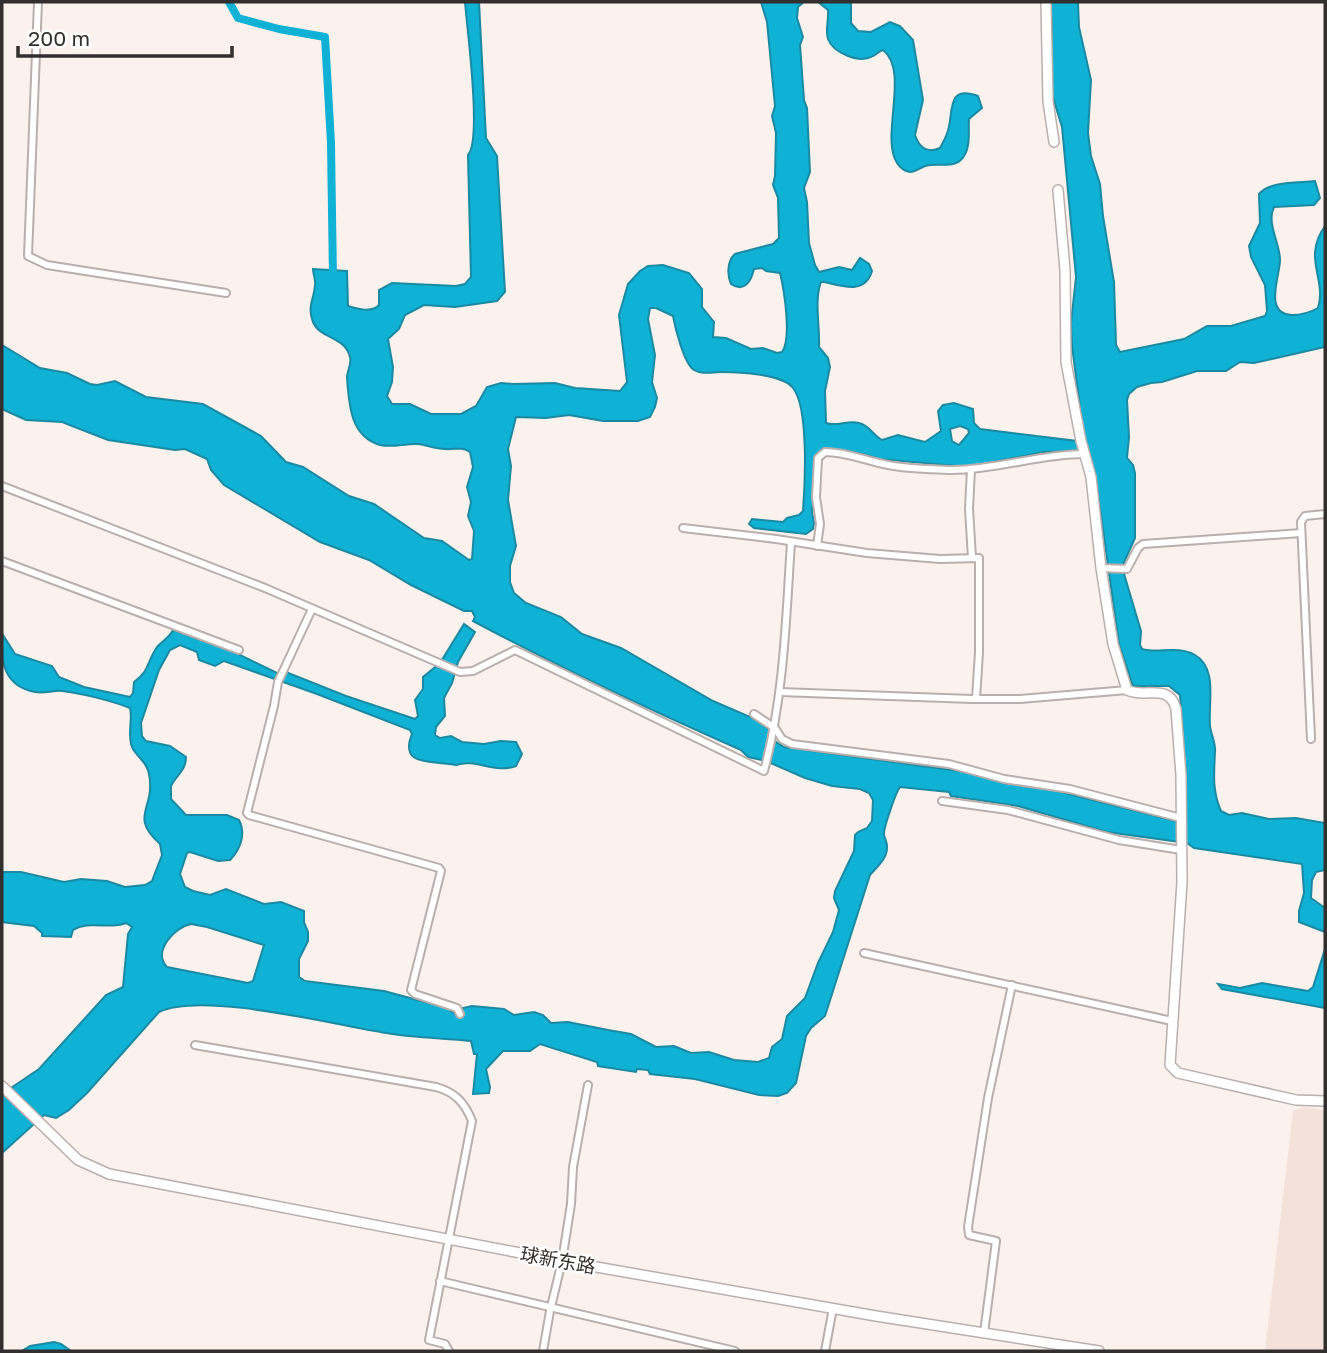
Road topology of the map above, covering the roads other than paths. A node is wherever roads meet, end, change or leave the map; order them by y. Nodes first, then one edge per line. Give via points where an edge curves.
1 (38, 2) edge
2 (1046, 2) edge
3 (1054, 142) dead end
4 (1058, 190) dead end
5 (226, 293) dead end
6 (1084, 454) junction
7 (971, 469) junction
8 (2, 486) edge
9 (1325, 514) edge
10 (683, 528) dead end
11 (1301, 533) junction
12 (791, 542) junction
13 (817, 546) junction
14 (972, 558) junction
15 (2, 561) edge
16 (1102, 568) junction
17 (312, 609) junction
18 (239, 650) dead end
19 (1126, 690) junction
20 (780, 692) junction
21 (976, 699) junction
22 (754, 714) dead end
23 (774, 732) junction
24 (1311, 739) dead end
25 (942, 801) dead end
26 (1181, 820) junction
27 (1181, 848) junction
28 (864, 953) dead end
29 (1012, 985) junction
30 (460, 1014) dead end
31 (1172, 1021) junction
32 (195, 1045) dead end
33 (588, 1085) dead end
34 (3, 1087) edge
35 (1325, 1101) edge
36 (448, 1240) junction
37 (562, 1261) junction
38 (440, 1281) junction
39 (551, 1306) junction
40 (833, 1308) junction
41 (984, 1333) junction
42 (449, 1351) edge
43 (543, 1351) edge
44 (735, 1351) edge
45 (825, 1351) edge
46 (1099, 1351) edge

1 - 5 street via 27,256 47,264
2 - 3 street via 1048,101
4 - 6 street via 1066,362
6 - 7 street
6 - 16 street
7 - 13 street via 900,467 823,453 818,458
7 - 14 street
8 - 17 street
9 - 11 street via 1303,518
10 - 12 street
11 - 16 street via 1143,544 1127,569
11 - 24 street
12 - 13 street
12 - 20 street
13 - 14 street
14 - 21 street via 979,558
15 - 18 street
16 - 19 street via 1113,644
17 - 23 street via 455,670 473,671 515,650 764,771
17 - 30 street via 278,682 247,813 439,868 411,990
19 - 21 street
19 - 26 street via 1165,693 1174,703
20 - 21 street
20 - 23 street
22 - 23 street
23 - 26 street via 792,744 949,764 1004,779 1070,789
25 - 27 street via 1007,810 1119,840
26 - 27 street
27 - 31 street
28 - 29 street
29 - 31 street
29 - 41 street via 968,1227 969,1235 996,1241
31 - 35 street via 1169,1062 1175,1072 1296,1100
32 - 36 street via 436,1087 458,1098 472,1121
33 - 37 street
34 - 36 street, 球新东路 via 78,1160 109,1174
36 - 37 street, 球新东路
36 - 38 street
37 - 39 street
37 - 40 street, 球新东路
38 - 39 street
38 - 42 street via 429,1340 445,1344
39 - 43 street
39 - 44 street
40 - 41 street, 球新东路
40 - 45 street
41 - 46 street, 球新东路

